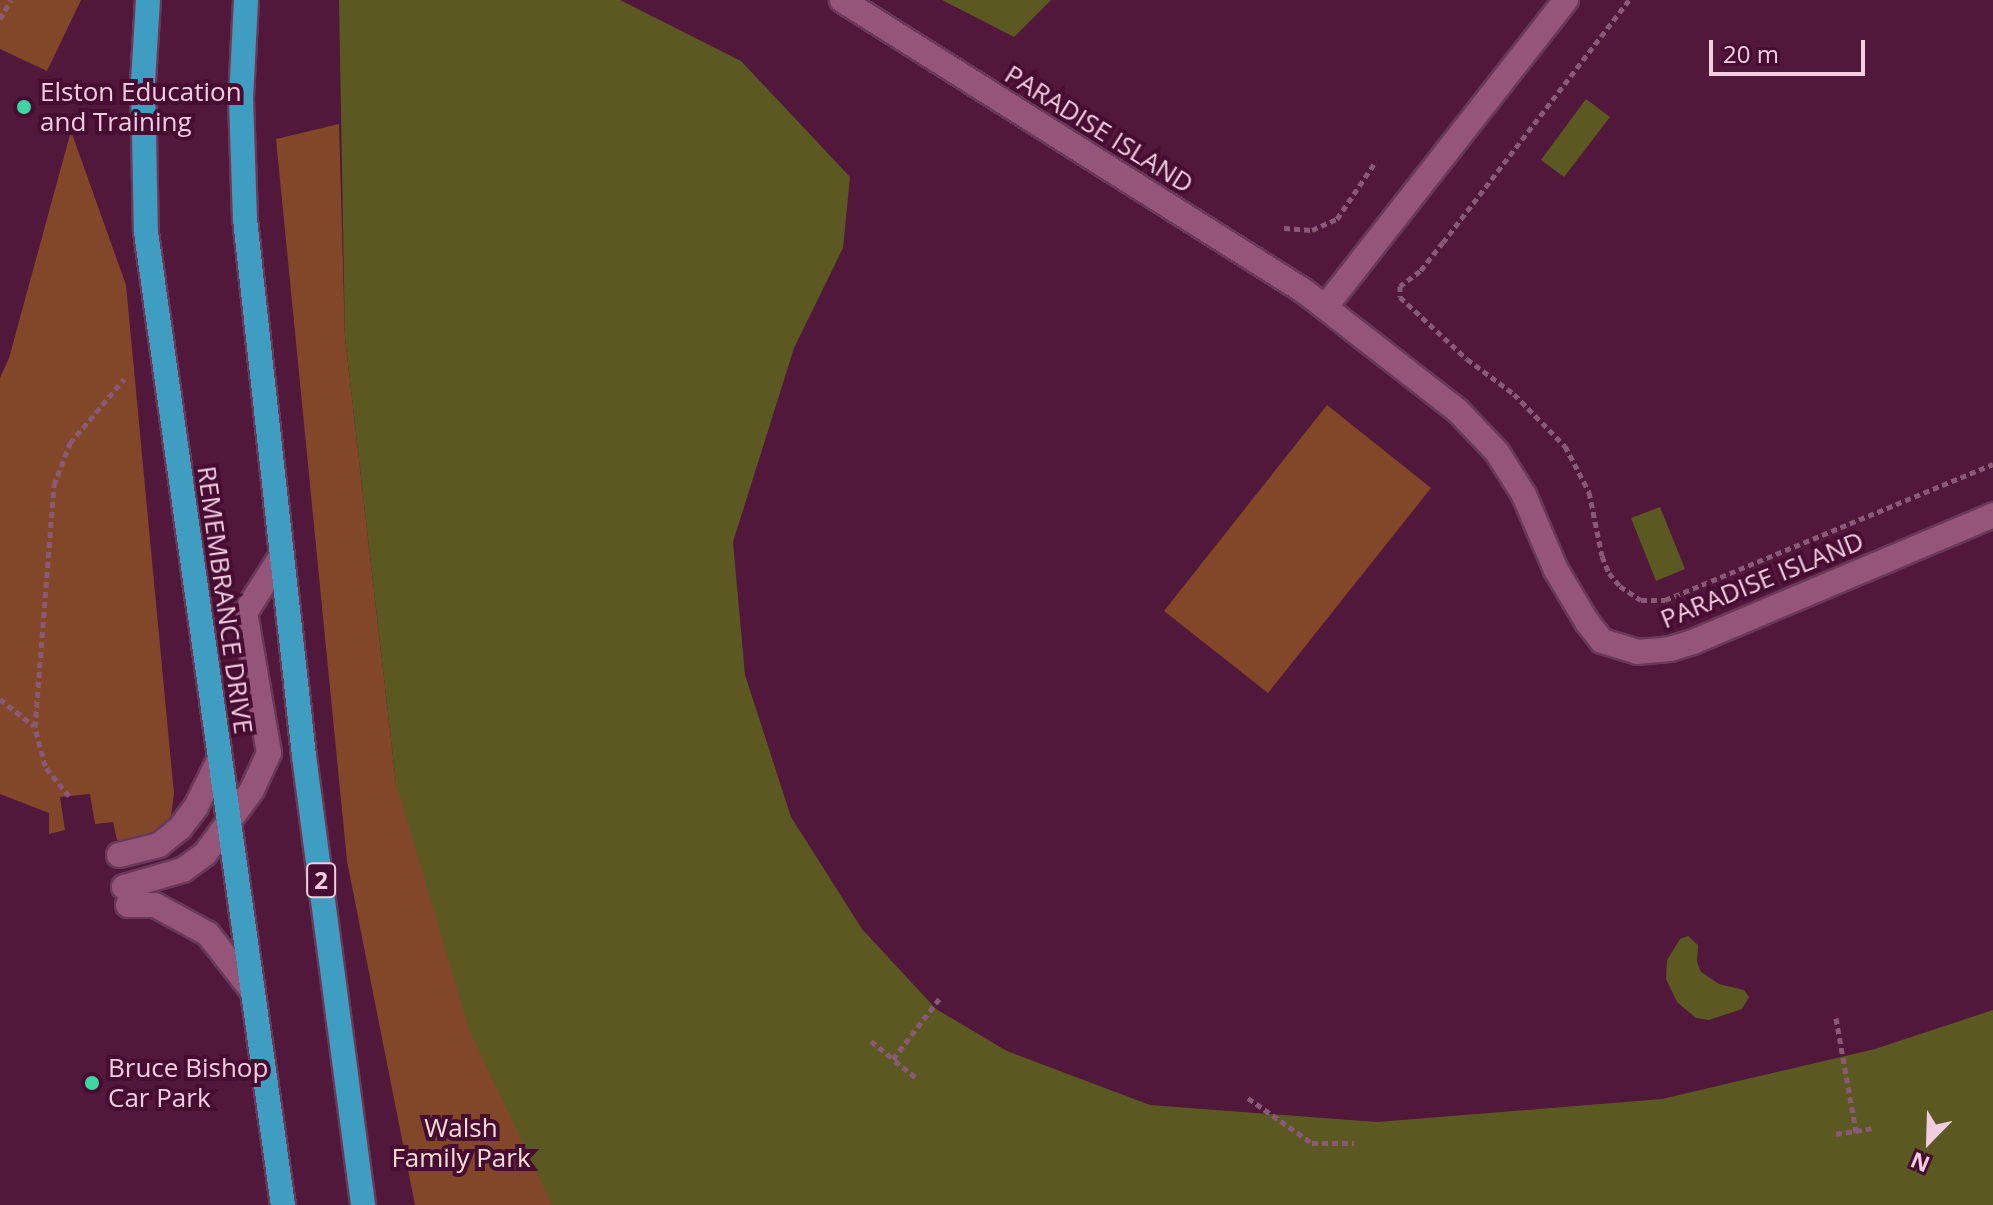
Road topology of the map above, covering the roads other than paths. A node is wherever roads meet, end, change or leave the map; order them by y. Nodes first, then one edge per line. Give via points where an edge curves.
1 (148, 0) edge
2 (246, 0) edge
3 (842, 0) edge
4 (1566, 0) edge
5 (1326, 306) junction
6 (1993, 515) edge
7 (282, 555) junction
8 (219, 760) junction
9 (226, 825) junction
10 (119, 855) dead end
11 (251, 989) junction
12 (283, 1205) edge
13 (363, 1205) edge

1 - 8 highway, REMEMBRANCE DRIVE via 143,82 146,232
2 - 7 highway, 2 via 241,99 245,219
3 - 5 street, PARADISE ISLAND
4 - 5 street
5 - 6 street, PARADISE ISLAND via 1457,410 1497,452 1587,622 1602,641 1626,649 1670,649 1693,642
7 - 9 street via 245,613 269,753 252,790
7 - 13 highway, 2
8 - 9 highway, REMEMBRANCE DRIVE
8 - 10 street via 180,828 159,845
9 - 11 highway, REMEMBRANCE DRIVE
9 - 11 street via 205,854 183,870 126,896 155,905 208,934
11 - 12 highway, REMEMBRANCE DRIVE

